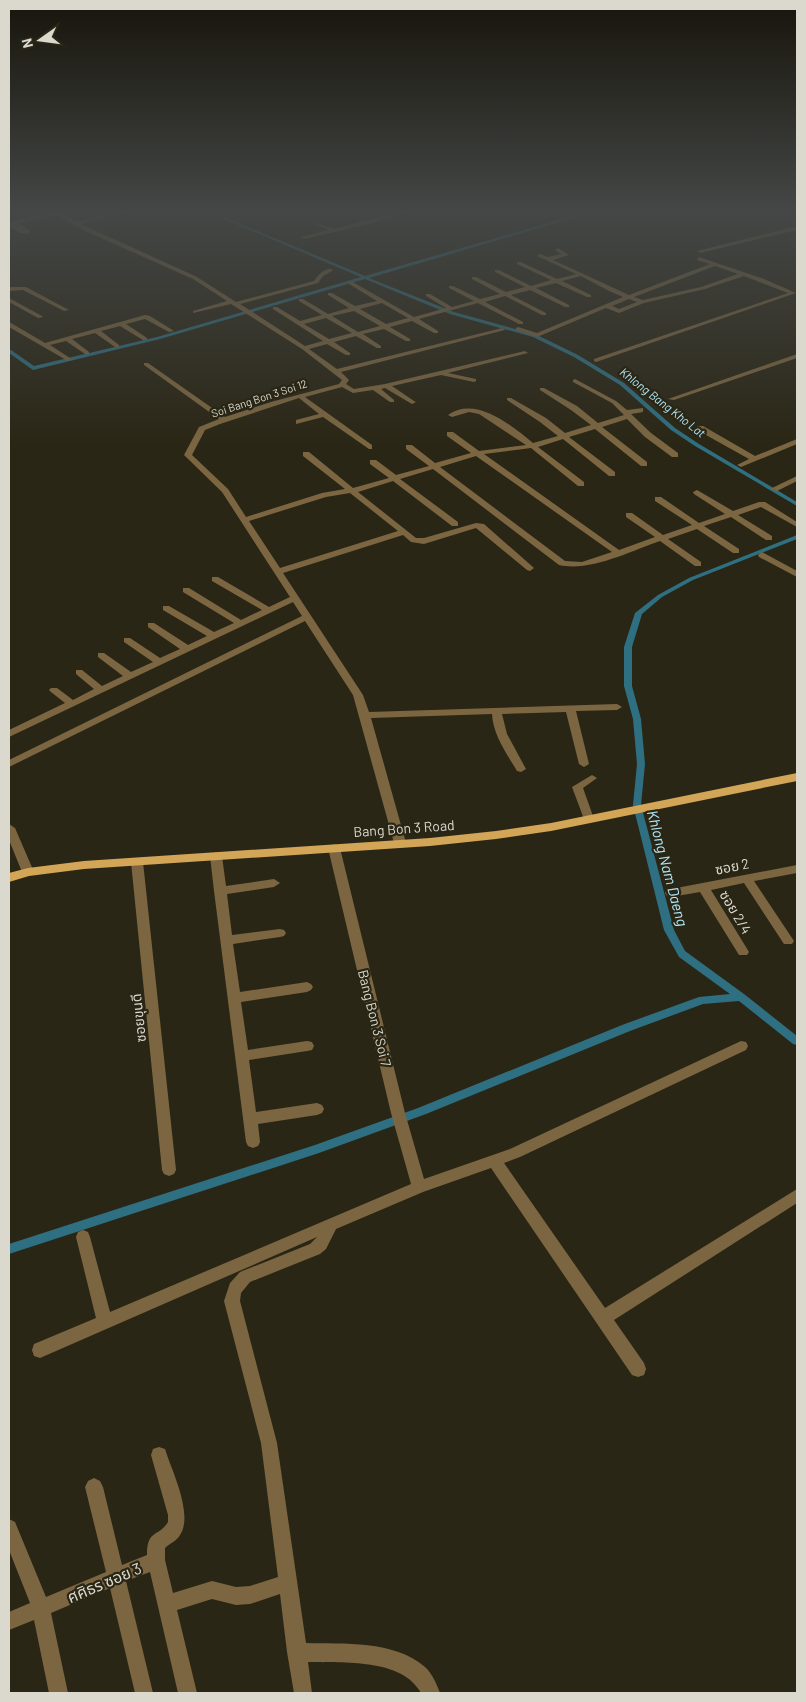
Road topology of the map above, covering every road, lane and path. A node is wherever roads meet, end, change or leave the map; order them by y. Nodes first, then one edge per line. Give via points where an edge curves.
1 (25, 288) edge
2 (210, 288) edge
3 (290, 288) edge
4 (361, 288) edge
5 (454, 288) edge
6 (495, 288) edge
7 (530, 288) edge
8 (532, 288) edge
9 (573, 288) edge
10 (606, 288) edge
11 (651, 288) edge
12 (701, 288) edge
13 (781, 288) edge
14 (330, 294) dead end
15 (506, 294) junction
16 (795, 294) edge
17 (428, 295) dead end
18 (260, 296) junction
19 (589, 296) dead end
20 (628, 297) junction
21 (9, 300) edge
22 (301, 300) dead end
23 (360, 300) dead end
24 (269, 301) dead end
25 (383, 301) junction
26 (480, 302) junction
27 (642, 302) junction
28 (233, 303) junction
29 (346, 303) junction
30 (567, 306) dead end
31 (606, 306) junction
32 (274, 308) dead end
33 (356, 308) junction
34 (451, 309) junction
35 (66, 310) dead end
36 (195, 312) dead end
37 (544, 314) dead end
38 (328, 316) junction
39 (40, 317) dead end
40 (415, 319) junction
41 (299, 323) junction
42 (9, 324) edge
43 (121, 324) junction
44 (387, 326) junction
45 (502, 330) dead end
46 (96, 331) junction
47 (171, 331) dead end
48 (436, 332) dead end
49 (358, 334) junction
50 (68, 338) junction
51 (145, 339) dead end
52 (408, 340) dead end
53 (328, 341) junction
54 (44, 345) junction
55 (117, 346) dead end
56 (378, 347) dead end
57 (304, 348) junction
58 (87, 353) dead end
59 (525, 353) dead end
60 (348, 354) dead end
61 (797, 356) edge
62 (68, 359) dead end
63 (596, 360) dead end
64 (146, 364) dead end
65 (337, 371) junction
66 (442, 372) junction
67 (474, 380) dead end
68 (575, 381) dead end
69 (342, 384) junction
70 (387, 386) junction
71 (374, 387) junction
72 (542, 389) dead end
73 (300, 396) junction
74 (509, 399) dead end
75 (672, 399) dead end
76 (392, 401) dead end
77 (412, 402) dead end
78 (640, 410) dead end
79 (325, 414) junction
80 (627, 414) junction
81 (452, 415) dead end
82 (224, 419) junction
83 (299, 422) dead end
84 (597, 426) junction
85 (700, 428) dead end
86 (450, 434) dead end
87 (564, 435) junction
88 (797, 441) edge
89 (532, 446) junction
90 (369, 447) dead end
91 (409, 447) dead end
92 (478, 453) junction
93 (306, 454) dead end
94 (675, 455) dead end
95 (755, 459) junction
96 (373, 462) dead end
97 (644, 464) dead end
98 (741, 465) dead end
99 (434, 466) junction
100 (612, 474) dead end
101 (394, 478) junction
102 (797, 478) edge
103 (581, 484) dead end
104 (774, 489) dead end
105 (354, 490) junction
106 (697, 492) dead end
107 (658, 499) dead end
108 (732, 514) junction
109 (629, 515) dead end
110 (243, 520) junction
111 (455, 524) dead end
112 (797, 525) edge
113 (698, 526) junction
114 (405, 532) junction
115 (662, 538) junction
116 (769, 538) dead end
117 (736, 551) dead end
118 (617, 552) junction
119 (762, 555) dead end
120 (698, 564) dead end
121 (530, 568) dead end
122 (277, 572) junction
123 (797, 574) edge
124 (215, 579) dead end
125 (186, 590) dead end
126 (294, 598) junction
127 (166, 608) dead end
128 (268, 610) junction
129 (306, 617) junction
130 (240, 624) junction
131 (151, 625) dead end
132 (214, 636) junction
133 (127, 640) dead end
134 (187, 649) junction
135 (101, 655) dead end
136 (159, 662) junction
137 (79, 672) dead end
138 (130, 676) junction
139 (54, 690) dead end
140 (101, 690) junction
141 (72, 704) junction
142 (617, 707) dead end
143 (570, 708) junction
144 (497, 710) junction
145 (365, 715) junction
146 (9, 734) edge
147 (9, 764) edge
148 (584, 764) dead end
149 (521, 769) dead end
150 (797, 777) edge
151 (592, 778) dead end
152 (589, 819) junction
153 (9, 828) edge
154 (400, 843) junction
155 (334, 848) junction
156 (216, 856) junction
157 (137, 862) junction
158 (28, 872) junction
159 (795, 873) edge
160 (9, 878) edge
161 (747, 879) junction
162 (274, 883) dead end
163 (704, 887) junction
164 (220, 891) junction
165 (672, 893) dead end
166 (280, 933) dead end
167 (227, 940) junction
168 (788, 941) dead end
169 (743, 952) dead end
170 (307, 987) dead end
171 (234, 998) junction
172 (307, 1046) dead end
173 (741, 1046) dead end
174 (242, 1056) junction
175 (318, 1109) dead end
176 (250, 1119) junction
177 (253, 1142) dead end
178 (496, 1161) junction
179 (169, 1170) dead end
180 (419, 1187) junction
181 (797, 1195) edge
182 (331, 1224) junction
183 (83, 1237) dead end
184 (603, 1318) junction
185 (105, 1322) junction
186 (40, 1350) dead end
187 (638, 1369) dead end
188 (159, 1455) dead end
189 (94, 1487) dead end
190 (9, 1528) edge
191 (156, 1560) junction
192 (115, 1578) junction
193 (287, 1583) junction
194 (176, 1601) dead end
195 (41, 1608) junction
196 (9, 1621) edge
197 (296, 1652) junction
198 (58, 1693) edge
199 (144, 1693) edge
200 (187, 1693) edge
201 (303, 1693) edge
202 (431, 1693) edge

1 - 35 street
2 - 28 street
3 - 18 street
4 - 25 street
5 - 26 street
6 - 15 street
7 - 15 street
8 - 30 street
9 - 19 street
10 - 20 street
11 - 20 street
12 - 27 street
13 - 16 street
14 - 29 street
15 - 26 street
15 - 37 street
16 - 63 street
17 - 34 street
18 - 24 street
18 - 28 street
20 - 27 street
20 - 31 street
21 - 39 street
22 - 38 street
23 - 29 street
25 - 33 street
25 - 40 street
26 - 31 street via 537,335
26 - 34 street
27 - 31 street via 619,311
28 - 36 street
28 - 57 street
29 - 33 street
32 - 41 street
33 - 38 street
33 - 44 street
34 - 40 street
38 - 41 street
38 - 49 street
40 - 44 street
40 - 48 street
41 - 53 street
42 - 54 street
43 - 46 street
43 - 47 street via 146,317
43 - 51 street
44 - 49 street
44 - 52 street
45 - 65 street
46 - 50 street
46 - 55 street
49 - 53 street
49 - 56 street
50 - 54 street
50 - 58 street
53 - 57 street
53 - 60 street
54 - 62 street
57 - 65 street
59 - 66 street
61 - 75 street
64 - 82 street
65 - 69 street via 346,380
66 - 67 street via 454,378
66 - 70 street
68 - 80 street via 614,402
69 - 71 street via 353,392
69 - 73 street, Soi Bang Bon 3 Soi 12
70 - 71 street
70 - 77 street
71 - 76 street
72 - 84 street
73 - 79 street
73 - 82 street, Soi Bang Bon 3 Soi 12
74 - 87 street
78 - 80 street
79 - 83 street
79 - 90 street
80 - 84 street
80 - 94 street
81 - 89 street via 467,410 478,411
82 - 110 street, Soi Bang Bon 3 Soi 12 via 202,430 188,456 225,492
84 - 87 street
84 - 97 street
85 - 95 street
86 - 92 street
87 - 89 street
87 - 100 street
88 - 95 street
89 - 92 street
89 - 103 street
91 - 99 street
92 - 99 street
92 - 118 street
93 - 105 street
95 - 98 street
96 - 101 street
99 - 101 street
99 - 118 street via 562,562 583,564
101 - 105 street
101 - 111 street
102 - 104 street
105 - 110 street via 325,495
105 - 114 street
106 - 108 street
107 - 113 street
108 - 112 street via 763,504
108 - 113 street
108 - 116 street
109 - 115 street
110 - 122 street, Soi Bang Bon 3 Soi 12
113 - 115 street
113 - 117 street
114 - 121 street via 414,540 424,541 481,526
114 - 122 street
115 - 118 street
115 - 120 street
119 - 123 street
122 - 126 street, Soi Bang Bon 3 Soi 12
124 - 128 street
125 - 130 street
126 - 128 street
126 - 129 street, Soi Bang Bon 3 Soi 12
127 - 132 street
128 - 130 street
129 - 145 street, Soi Bang Bon 3 Soi 12 via 353,687
129 - 147 street
130 - 132 street
131 - 134 street
132 - 134 street
133 - 136 street
134 - 136 street
135 - 138 street
136 - 138 street
137 - 140 street
138 - 140 street
139 - 141 street
140 - 141 street
141 - 146 street
142 - 143 street
143 - 144 street
143 - 148 street
144 - 145 street
144 - 149 street via 503,736
145 - 154 street, Soi Bang Bon 3 Soi 12
150 - 152 main road, Bang Bon 3 Road
151 - 152 street via 577,787
152 - 154 main road, Bang Bon 3 Road via 496,835
153 - 158 street
154 - 155 main road, Bang Bon 3 Road
155 - 156 main road, Bang Bon 3 Road
155 - 180 street, Bang Bon 3 Soi 7
156 - 157 main road, Bang Bon 3 Road
156 - 164 street
157 - 158 main road, Bang Bon 3 Road via 84,864
157 - 179 street, ซอยขุนดี
158 - 160 main road, Bang Bon 3 Road
159 - 161 street, ซอย 2
161 - 163 street, ซอย 2
161 - 168 street
162 - 164 street
163 - 165 street, ซอย 2
163 - 169 street, ซอย 2/4
164 - 167 street
166 - 167 street
167 - 171 street
170 - 171 street
171 - 174 street
172 - 174 street
173 - 178 street
174 - 176 street
175 - 176 street
176 - 177 street
178 - 180 street
178 - 184 street
180 - 182 street
181 - 184 street
182 - 185 street
182 - 193 street via 315,1249 245,1278 233,1292 235,1315 269,1443
183 - 185 street
184 - 187 street
185 - 186 street
188 - 191 street via 177,1523 172,1533 156,1544
189 - 192 street
190 - 195 street
191 - 192 street, ศศิธร ซอย 3
191 - 200 street, ศศิธร ซอย 3
192 - 195 street, ศศิธร ซอย 3
192 - 199 street
193 - 194 street via 250,1595 236,1596 212,1590
193 - 197 street
195 - 196 street, ศศิธร ซอย 3
195 - 198 street
197 - 201 street
197 - 202 street via 390,1660 407,1665 420,1674

